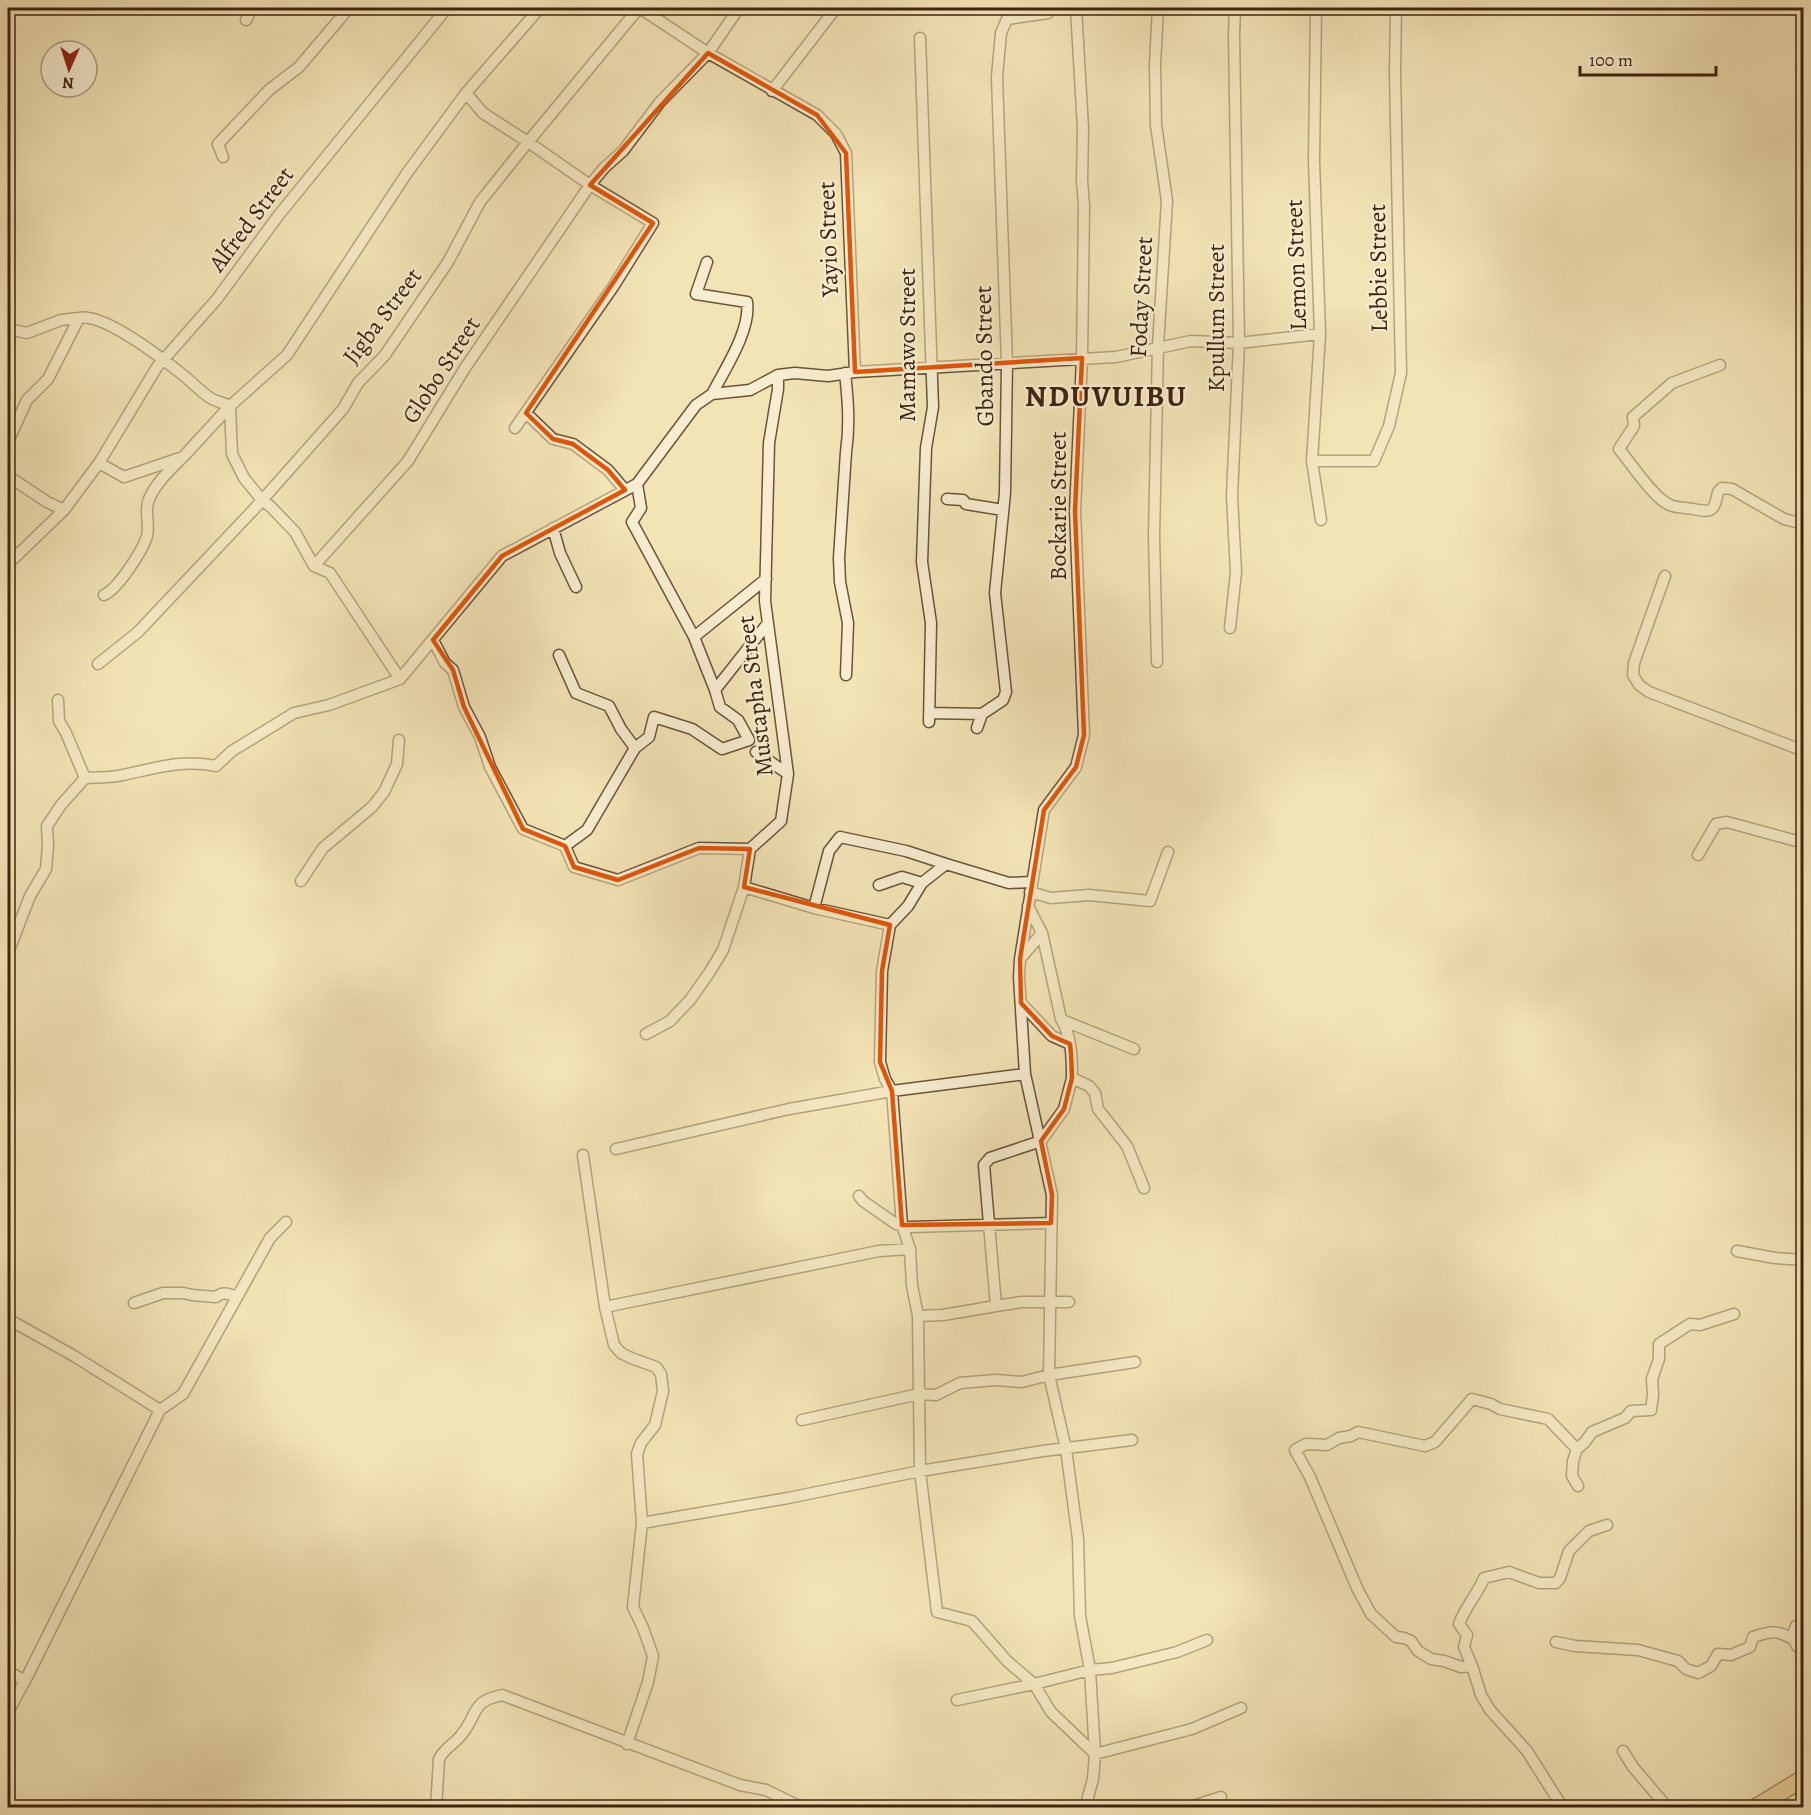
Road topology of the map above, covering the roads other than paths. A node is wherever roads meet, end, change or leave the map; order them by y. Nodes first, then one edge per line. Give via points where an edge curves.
1 (252, 8) edge
2 (349, 8) edge
3 (447, 8) edge
4 (540, 8) edge
5 (640, 8) edge
6 (739, 8) edge
7 (836, 8) edge
8 (1051, 8) edge
9 (1076, 8) edge
10 (1158, 8) edge
11 (1235, 8) edge
12 (1316, 8) edge
13 (1396, 8) edge
14 (246, 20) dead end
15 (920, 38) dead end
16 (708, 53) junction
17 (772, 91) junction
18 (466, 93) junction
19 (528, 142) junction
20 (224, 157) dead end
21 (590, 185) junction
22 (707, 262) dead end
23 (79, 318) junction
24 (8, 329) edge
25 (1320, 334) junction
26 (1239, 343) junction
27 (1158, 346) junction
28 (1082, 358) junction
29 (163, 360) junction
30 (1006, 364) junction
31 (1720, 365) dead end
32 (931, 368) junction
33 (850, 372) junction
34 (778, 375) junction
35 (712, 394) junction
36 (230, 406) junction
37 (526, 413) junction
38 (515, 428) dead end
39 (8, 439) edge
40 (183, 457) junction
41 (1312, 461) junction
42 (99, 463) junction
43 (8, 476) edge
44 (637, 484) junction
45 (625, 490) junction
46 (947, 499) dead end
47 (260, 503) junction
48 (64, 510) junction
49 (1003, 510) junction
50 (1321, 520) dead end
51 (1803, 524) edge
52 (553, 528) junction
53 (8, 564) edge
54 (314, 567) junction
55 (1665, 576) dead end
56 (766, 579) junction
57 (576, 587) dead end
58 (104, 595) dead end
59 (768, 622) junction
60 (1230, 628) dead end
61 (694, 637) junction
62 (433, 640) junction
63 (559, 655) dead end
64 (1157, 662) dead end
65 (98, 664) dead end
66 (846, 675) dead end
67 (400, 679) junction
68 (715, 690) junction
69 (58, 700) dead end
70 (982, 714) junction
71 (978, 728) dead end
72 (399, 740) dead end
73 (634, 748) junction
74 (1803, 751) edge
75 (756, 752) dead end
76 (788, 774) junction
77 (85, 778) junction
78 (1803, 843) edge
79 (565, 846) junction
80 (750, 849) junction
81 (1168, 852) dead end
82 (1698, 855) dead end
83 (946, 864) junction
84 (301, 881) dead end
85 (922, 883) junction
86 (879, 885) dead end
87 (744, 887) junction
88 (1031, 887) junction
89 (1028, 906) junction
90 (814, 908) junction
91 (890, 925) junction
92 (1042, 933) junction
93 (8, 953) edge
94 (1020, 958) junction
95 (1022, 1004) junction
96 (1060, 1019) junction
97 (646, 1034) dead end
98 (1070, 1044) junction
99 (1134, 1049) dead end
100 (1025, 1074) junction
101 (1072, 1078) junction
102 (892, 1091) junction
103 (1041, 1141) junction
104 (616, 1149) dead end
105 (583, 1155) dead end
106 (1144, 1188) dead end
107 (860, 1196) dead end
108 (286, 1222) dead end
109 (1051, 1223) junction
110 (990, 1224) junction
111 (902, 1225) junction
112 (910, 1249) junction
113 (1737, 1251) dead end
114 (1803, 1260) edge
115 (237, 1297) junction
116 (1049, 1301) junction
117 (1069, 1302) dead end
118 (134, 1303) dead end
119 (996, 1306) junction
120 (605, 1307) junction
121 (1734, 1314) dead end
122 (918, 1316) junction
123 (8, 1319) edge
124 (1135, 1362) dead end
125 (1049, 1375) junction
126 (919, 1394) junction
127 (160, 1410) junction
128 (802, 1420) dead end
129 (1132, 1440) dead end
130 (1066, 1449) junction
131 (1577, 1449) junction
132 (920, 1471) junction
133 (1578, 1486) dead end
134 (642, 1523) junction
135 (1607, 1525) dead end
136 (1803, 1627) edge
137 (1207, 1640) dead end
138 (1556, 1642) dead end
139 (1472, 1666) junction
140 (1090, 1670) junction
141 (8, 1671) edge
142 (25, 1681) junction
143 (1034, 1684) junction
144 (957, 1700) dead end
145 (1241, 1708) dead end
146 (8, 1712) edge
147 (627, 1744) junction
148 (1623, 1751) dead end
149 (1095, 1754) junction
150 (1803, 1778) edge
151 (1221, 1797) dead end
152 (436, 1808) edge
153 (803, 1808) edge
154 (1085, 1808) edge
155 (1187, 1808) edge
156 (1563, 1808) edge
157 (1670, 1808) edge
158 (1755, 1808) edge

1 - 14 street
2 - 20 street via 299,67 269,90 218,144
3 - 29 street, Alfred Street via 278,216 217,298
4 - 18 street
5 - 16 street
5 - 19 street, Jigba Street
6 - 16 street, Globo Street
7 - 17 street
8 - 30 street, Gbando Street via 1048,13 1007,19 1001,33 997,77
9 - 28 street, Bockarie Street via 1083,128
10 - 27 street, Foday Street via 1156,125 1167,201
11 - 26 street, Kpullum Street
12 - 25 street, Lemon Street via 1314,161
13 - 41 street, Lebbie Street via 1401,373 1389,426 1374,461
15 - 32 street, Mamawo Street
16 - 17 street
16 - 21 street, Globo Street via 660,102 623,151
17 - 33 street, Yayio Street via 818,115 836,134 846,153
18 - 19 street via 483,113
18 - 36 street via 407,173 287,355
19 - 21 street
19 - 47 street, Jigba Street via 480,202 448,261 386,355 358,383 343,409
21 - 37 street via 653,223
21 - 54 street, Globo Street via 465,368 408,461
22 - 35 street via 696,294 747,302 748,313 736,348
23 - 24 street via 61,320 27,333
23 - 29 street via 87,316 105,322
23 - 39 street via 48,379 27,400
25 - 26 street
25 - 41 street, Lemon Street
26 - 27 street via 1191,341
26 - 60 street, Kpullum Street via 1232,496 1236,573
27 - 28 street via 1116,357
27 - 64 street, Foday Street via 1154,536
28 - 30 street
28 - 88 street, Bockarie Street via 1076,511 1084,735 1076,767 1044,810
29 - 36 street via 212,399
29 - 42 street, Alfred Street
30 - 32 street
30 - 49 street, Gbando Street
31 - 51 street via 1672,383 1633,417 1634,426 1619,449 1669,505 1712,510 1718,492 1722,488 1732,489 1784,519
32 - 33 street
32 - 70 street, Mamawo Street via 933,407 926,448 921,562 931,623 929,717
33 - 34 street via 828,376
33 - 66 street, Yayio Street via 839,558 848,623
34 - 35 street via 750,390
34 - 56 street, Mustapha Street via 769,443
35 - 44 street via 696,405
36 - 40 street
36 - 47 street via 232,454
37 - 38 street
37 - 45 street via 553,439 573,444 608,470
40 - 42 street via 124,477
40 - 58 street via 148,500 147,535 125,576
41 - 50 street, Lemon Street
42 - 48 street, Alfred Street
43 - 48 street
44 - 45 street
44 - 61 street via 641,508 632,522
45 - 52 street
46 - 49 street
47 - 54 street via 271,507 295,532
47 - 65 street, Jigba Street via 138,632
48 - 53 street, Alfred Street
49 - 70 street, Gbando Street via 995,593 1006,692 1003,700
52 - 57 street
52 - 62 street via 502,556
54 - 67 street via 330,573
55 - 74 street via 1634,663 1633,675 1640,685 1649,692
56 - 59 street, Mustapha Street
56 - 61 street
59 - 68 street
59 - 76 street, Mustapha Street
61 - 68 street
62 - 67 street
62 - 79 street via 453,670 490,767 523,829
63 - 73 street via 576,693 609,706
67 - 77 street via 329,705 294,713 232,751 216,766 196,762 151,767 120,776
68 - 73 street via 720,707 738,720 749,740 722,749 692,729 654,717 649,737
69 - 77 street via 59,721
70 - 71 street
72 - 84 street via 397,764 384,792 323,848
73 - 79 street via 587,830
75 - 76 street
76 - 80 street, Mustapha Street via 781,821
77 - 93 street via 47,826 46,869 30,896
78 - 82 street via 1727,822 1716,824
79 - 80 street via 574,867 618,879 699,848
80 - 87 street
81 - 88 street via 1150,901 1089,895 1051,898
83 - 85 street
83 - 88 street
83 - 90 street via 840,837 829,851
85 - 86 street via 902,877
85 - 91 street
87 - 90 street
87 - 97 street via 723,950 709,973 670,1021
88 - 89 street, Bockarie Street
89 - 92 street
89 - 94 street, Bockarie Street
90 - 91 street
91 - 102 street via 882,971 880,1062
92 - 94 street
92 - 96 street
94 - 95 street, Bockarie Street
95 - 98 street via 1052,1036
95 - 100 street, Bockarie Street
96 - 98 street
96 - 99 street
98 - 101 street
100 - 102 street
100 - 103 street, Bockarie Street
101 - 103 street via 1064,1109
101 - 106 street via 1095,1093 1098,1109 1127,1146
102 - 104 street
102 - 111 street
103 - 109 street, Bockarie Street via 1052,1195
103 - 110 street via 990,1158 984,1165
105 - 120 street
107 - 111 street via 863,1202
108 - 115 street via 270,1238
109 - 110 street
109 - 116 street, Bockarie Street
110 - 111 street
110 - 119 street
111 - 112 street
112 - 120 street
112 - 122 street
113 - 114 street
115 - 118 street via 221,1293 216,1297 163,1293
115 - 127 street via 183,1394
116 - 117 street
116 - 119 street
116 - 125 street, Bockarie Street
119 - 122 street
120 - 134 street via 614,1345 621,1353 656,1367 661,1374 663,1391 655,1425 637,1454
121 - 131 street via 1700,1325 1690,1324 1659,1344 1651,1410 1631,1411 1625,1418 1592,1432
122 - 126 street
123 - 127 street
124 - 125 street
125 - 126 street via 1022,1382 960,1383 936,1395
125 - 130 street, Bockarie Street
126 - 128 street
126 - 132 street
127 - 142 street
129 - 130 street
130 - 132 street
130 - 140 street, Bockarie Street via 1078,1539 1080,1616
131 - 133 street via 1572,1476
131 - 139 street via 1548,1419 1472,1399 1436,1442 1425,1446 1358,1432 1327,1445 1306,1444 1295,1450 1311,1477 1371,1614 1396,1637 1411,1641 1431,1659
132 - 134 street
132 - 143 street via 937,1612 972,1621 1007,1661
134 - 147 street via 633,1607 653,1656
135 - 139 street via 1588,1531 1569,1551 1556,1583 1539,1583 1509,1572 1484,1578 1459,1624 1467,1635 1464,1647
136 - 138 street via 1796,1626 1795,1643 1780,1632 1771,1631 1753,1637 1750,1647 1739,1652 1718,1654 1711,1665 1698,1673 1678,1661 1638,1650
137 - 140 street via 1177,1652
139 - 156 street via 1490,1710 1527,1751
140 - 143 street
140 - 149 street, Bockarie Street
141 - 142 street
142 - 146 street
143 - 144 street
143 - 149 street via 1051,1712
145 - 149 street via 1192,1729
147 - 152 street via 502,1695 491,1698 476,1708 460,1737 442,1752
147 - 153 street via 740,1785 766,1790
148 - 157 street
149 - 154 street, Bockarie Street
150 - 158 main road
151 - 155 street

